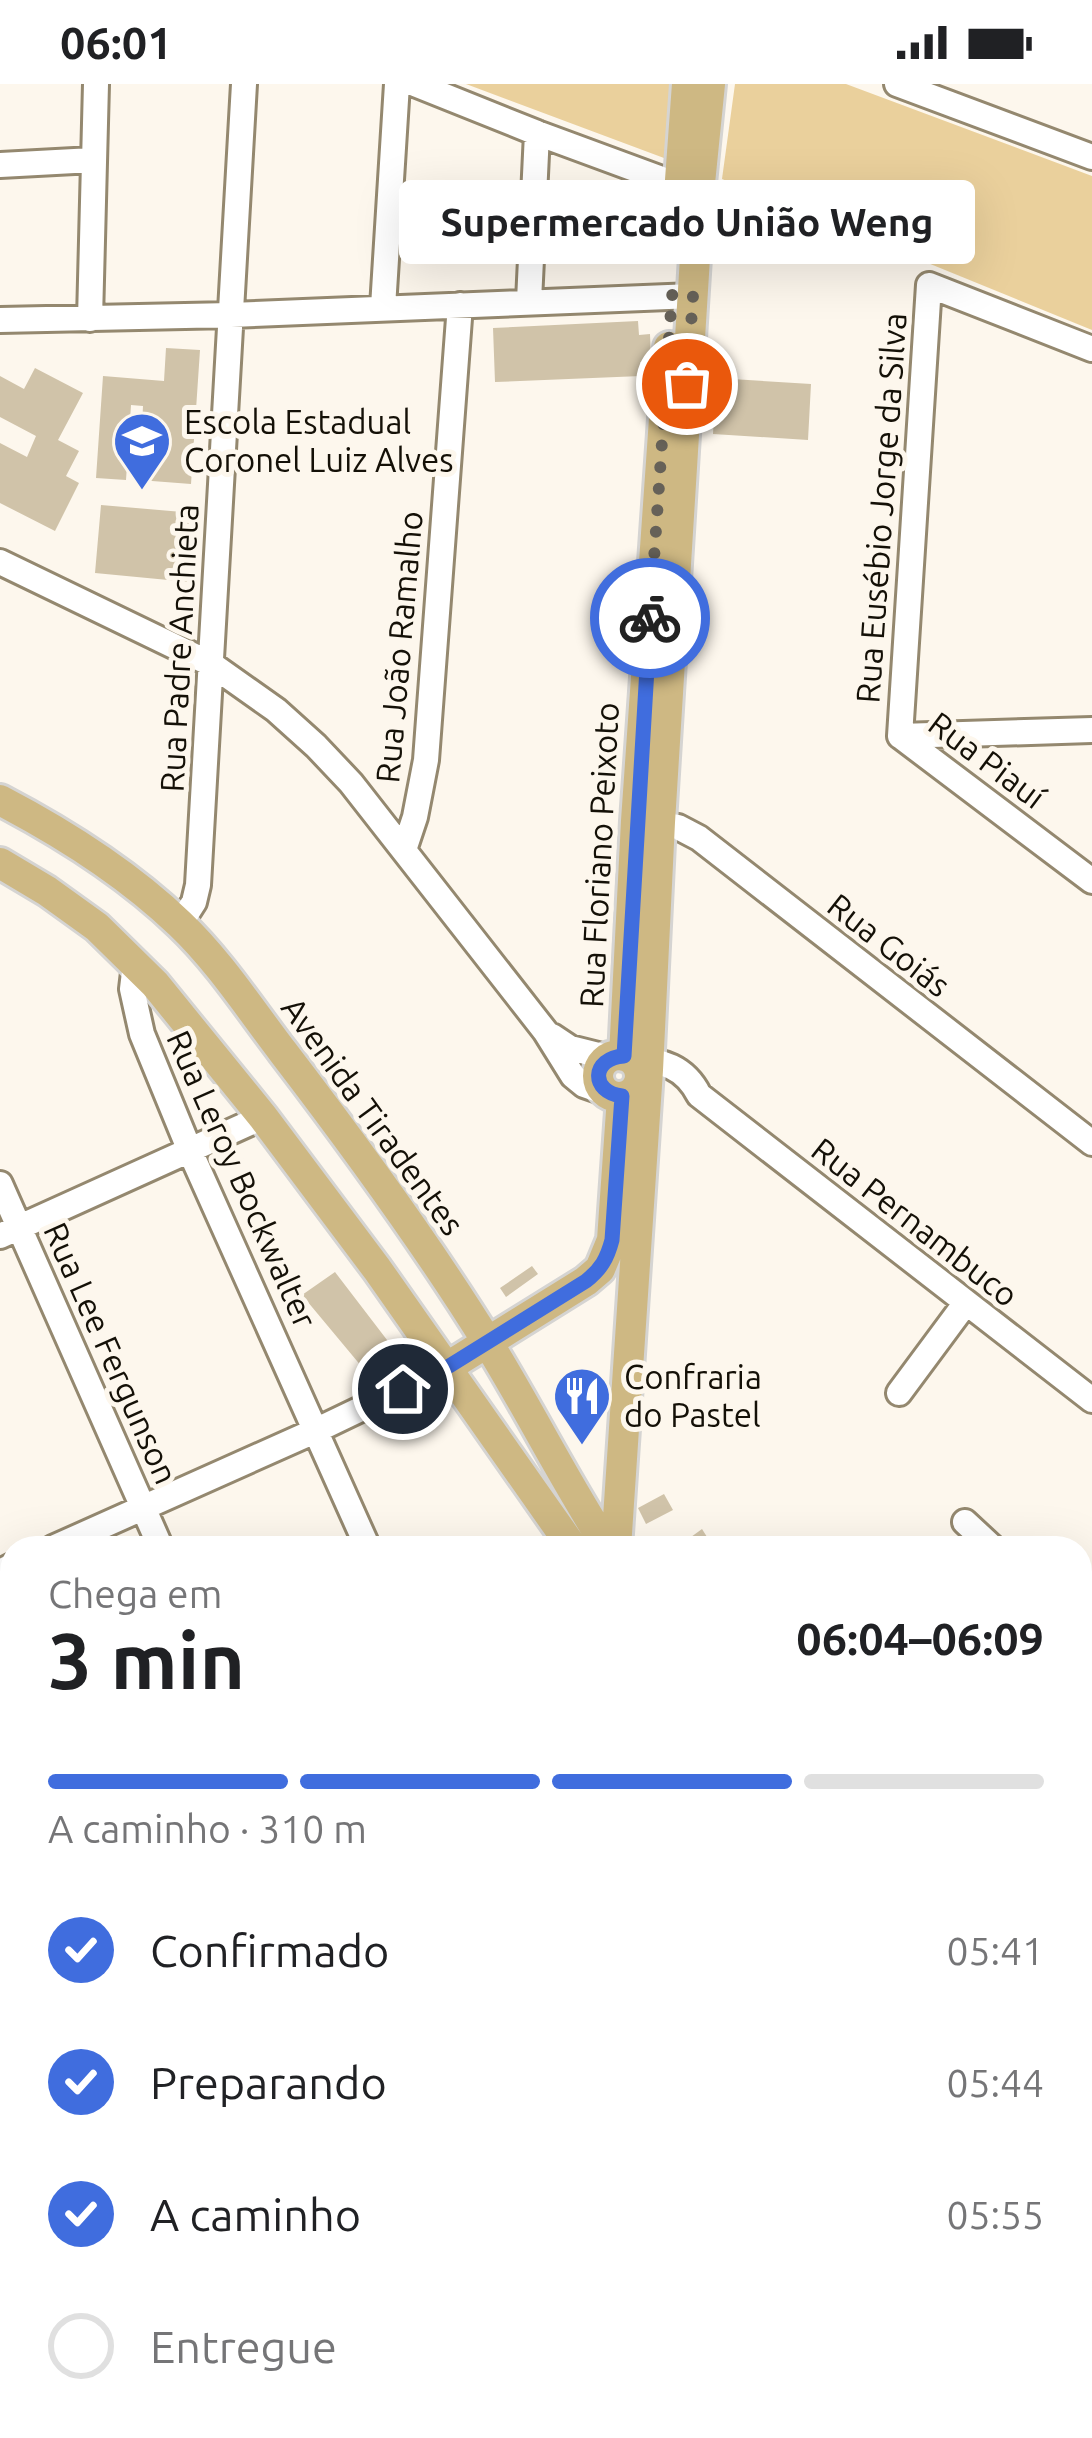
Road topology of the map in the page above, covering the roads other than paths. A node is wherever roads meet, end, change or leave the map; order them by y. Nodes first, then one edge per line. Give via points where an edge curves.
1 (96, 84) edge
2 (244, 84) edge
3 (397, 84) edge
4 (415, 84) edge
5 (687, 84) edge
6 (710, 84) edge
7 (897, 84) edge
8 (929, 90) edge
9 (537, 133) junction
10 (1092, 157) edge
11 (93, 160) junction
12 (0, 165) edge
13 (689, 189) junction
14 (682, 296) junction
15 (529, 302) junction
16 (460, 305) junction
17 (383, 307) junction
18 (231, 314) junction
19 (90, 319) junction
20 (0, 320) edge
21 (1092, 349) edge
22 (0, 562) edge
23 (211, 664) junction
24 (1092, 730) edge
25 (900, 736) junction
26 (0, 800) edge
27 (648, 821) junction
28 (404, 850) junction
29 (0, 862) edge
30 (1092, 881) edge
31 (180, 924) junction
32 (135, 964) junction
33 (544, 1031) junction
34 (628, 1075) junction
35 (263, 1117) junction
36 (1092, 1143) edge
37 (190, 1151) junction
38 (0, 1184) edge
39 (10, 1232) edge
40 (600, 1269) junction
41 (631, 1292) junction
42 (965, 1304) junction
43 (488, 1343) junction
44 (446, 1368) junction
45 (899, 1393) dead end
46 (1092, 1400) edge
47 (317, 1430) junction
48 (143, 1507) junction
49 (965, 1522) dead end
50 (79, 1536) edge
51 (156, 1536) edge
52 (363, 1536) edge
53 (565, 1536) edge
54 (603, 1536) edge
55 (613, 1536) edge
56 (980, 1536) edge

1 - 11 street
2 - 18 street, Rua Padre Anchieta
3 - 17 street
4 - 9 street
5 - 13 main road, Rua Floriano Peixoto
6 - 13 main road, Rua Floriano Peixoto
7 - 8 street
8 - 10 street
9 - 13 street
9 - 15 street
11 - 12 street
11 - 19 street
13 - 14 main road, Rua Floriano Peixoto
14 - 15 street
14 - 27 main road, Rua Floriano Peixoto
15 - 16 street
16 - 17 street
16 - 28 street, Rua João Ramalho via 426,760
17 - 18 street
18 - 19 street
18 - 23 street, Rua Padre Anchieta
19 - 20 street
21 - 25 street, Rua Eusébio Jorge da Silva via 929,285
22 - 23 street
23 - 28 street via 316,746
23 - 31 street, Rua Padre Anchieta via 199,885
24 - 25 street
25 - 30 street, Rua Piauí
26 - 31 main road, Avenida Tiradentes via 106,863
27 - 34 main road, Rua Floriano Peixoto
27 - 36 street, Rua Goiás via 699,838
28 - 33 street
29 - 32 main road via 97,927
31 - 43 main road, Avenida Tiradentes via 322,1103
32 - 35 main road
32 - 37 street, Rua Leroy Bockwalter via 142,1034
33 - 34 street, Rua Pernambuco
33 - 34 street via 584,1085
34 - 40 main road, Rua Floriano Peixoto via 612,1240
34 - 41 main road, Rua Floriano Peixoto
34 - 42 street, Rua Pernambuco via 699,1095
35 - 37 street
35 - 44 main road
37 - 39 street
37 - 47 street, Rua Leroy Bockwalter
38 - 39 street, Rua Lee Fergunson
39 - 48 street, Rua Lee Fergunson
40 - 41 main road
40 - 43 main road
41 - 55 main road, Rua Floriano Peixoto
42 - 45 street
42 - 46 street, Rua Pernambuco
43 - 44 main road
43 - 54 main road, Avenida Tiradentes
44 - 47 street
44 - 53 main road
47 - 48 street
47 - 52 street, Rua Leroy Bockwalter
48 - 50 street
48 - 51 street, Rua Lee Fergunson
49 - 56 street

